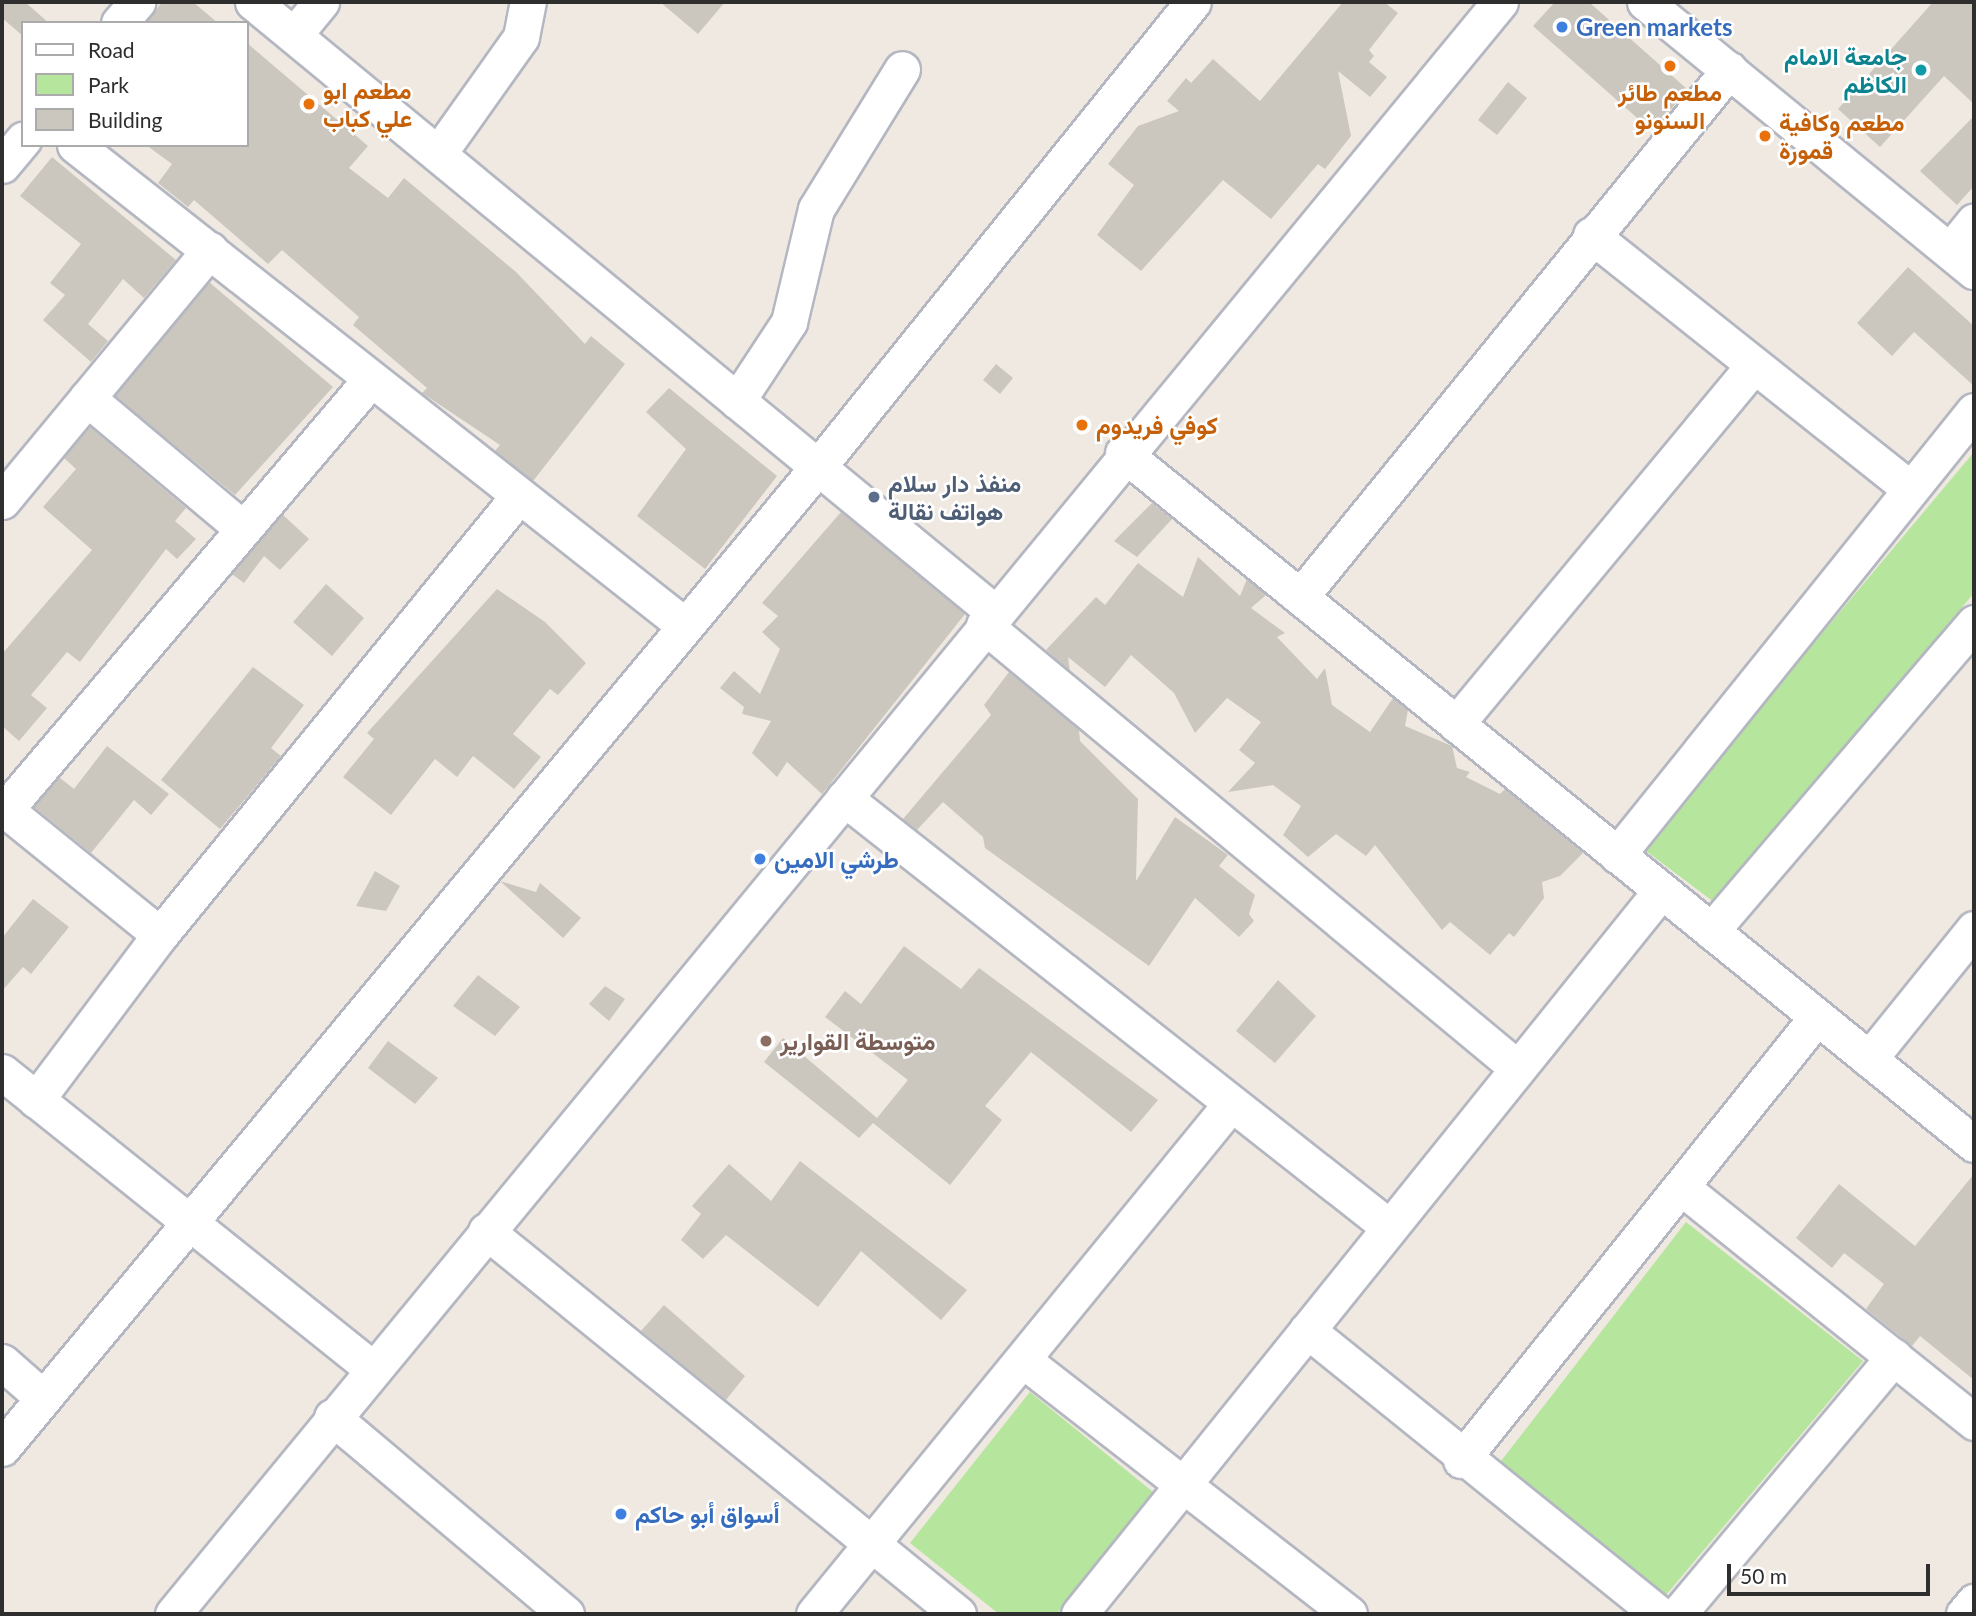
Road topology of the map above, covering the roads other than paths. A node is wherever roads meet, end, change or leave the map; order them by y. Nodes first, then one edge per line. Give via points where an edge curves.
1 (137, 2) edge
2 (253, 2) edge
3 (321, 2) edge
4 (528, 2) edge
5 (1193, 2) edge
6 (1500, 2) edge
7 (1645, 2) edge
8 (122, 21) edge
9 (294, 35) junction
10 (902, 69) dead end
11 (1729, 69) junction
12 (21, 142) edge
13 (78, 147) edge
14 (438, 154) junction
15 (2, 165) edge
16 (1974, 221) edge
17 (1591, 235) junction
18 (211, 250) junction
19 (1962, 261) edge
20 (1752, 367) junction
21 (371, 379) junction
22 (87, 398) junction
23 (737, 401) junction
24 (1974, 411) edge
25 (1123, 453) junction
26 (818, 467) junction
27 (1909, 488) junction
28 (518, 497) junction
29 (2, 501) edge
30 (243, 529) junction
31 (1300, 597) junction
32 (989, 618) junction
33 (1974, 623) edge
34 (684, 625) junction
35 (1456, 724) junction
36 (844, 798) junction
37 (3, 809) edge
38 (1617, 855) junction
39 (1661, 891) junction
40 (1974, 929) edge
41 (1711, 931) junction
42 (160, 935) junction
43 (1817, 1017) junction
44 (1869, 1059) junction
45 (1515, 1066) junction
46 (2, 1072) edge
47 (36, 1100) junction
48 (1229, 1106) junction
49 (1974, 1144) edge
50 (1681, 1187) junction
51 (185, 1222) junction
52 (1389, 1227) junction
53 (486, 1231) junction
54 (1307, 1330) junction
55 (1894, 1357) junction
56 (1023, 1360) junction
57 (2, 1362) edge
58 (372, 1368) junction
59 (42, 1397) junction
60 (332, 1417) junction
61 (1974, 1422) edge
62 (2, 1448) edge
63 (1461, 1460) junction
64 (1184, 1485) junction
65 (872, 1546) junction
66 (1974, 1602) edge
67 (186, 1610) edge
68 (566, 1614) edge
69 (814, 1614) edge
70 (958, 1614) edge
71 (1079, 1614) edge
72 (1349, 1614) edge
73 (1659, 1614) edge
74 (1678, 1614) edge
75 (1964, 1614) edge

1 - 8 street
2 - 9 street
3 - 9 street
4 - 14 street via 521,37
5 - 26 street
6 - 25 street
7 - 11 street
9 - 14 street
10 - 23 street via 816,209 789,322
11 - 17 street
11 - 19 street
12 - 15 street
13 - 18 street
14 - 23 street
16 - 19 street
17 - 20 street
17 - 31 street
18 - 21 street
18 - 22 street
20 - 27 street
20 - 35 street
21 - 28 street
21 - 30 street
22 - 29 street
22 - 30 street
23 - 26 street
24 - 27 street
25 - 31 street
25 - 32 street
26 - 32 street
26 - 34 street
27 - 38 street
28 - 34 street
28 - 42 street
30 - 37 street
31 - 35 street
32 - 36 street
32 - 45 street
33 - 41 street
34 - 51 street
35 - 38 street
36 - 48 street
36 - 53 street
37 - 42 street
38 - 39 street
39 - 41 street
39 - 45 street
40 - 44 street
41 - 43 street
42 - 47 street
43 - 44 street
43 - 50 street
44 - 49 street
45 - 52 street
46 - 47 street
47 - 51 street
48 - 52 street
48 - 56 street
50 - 55 street
50 - 63 street
51 - 58 street
51 - 59 street
52 - 54 street
53 - 58 street
53 - 65 street
54 - 63 street
54 - 64 street
55 - 61 street
55 - 74 street
56 - 64 street
56 - 65 street
57 - 59 street
58 - 60 street
59 - 62 street
60 - 67 street
60 - 68 street
63 - 73 street
64 - 71 street
64 - 72 street
65 - 69 street
65 - 70 street
66 - 75 street

